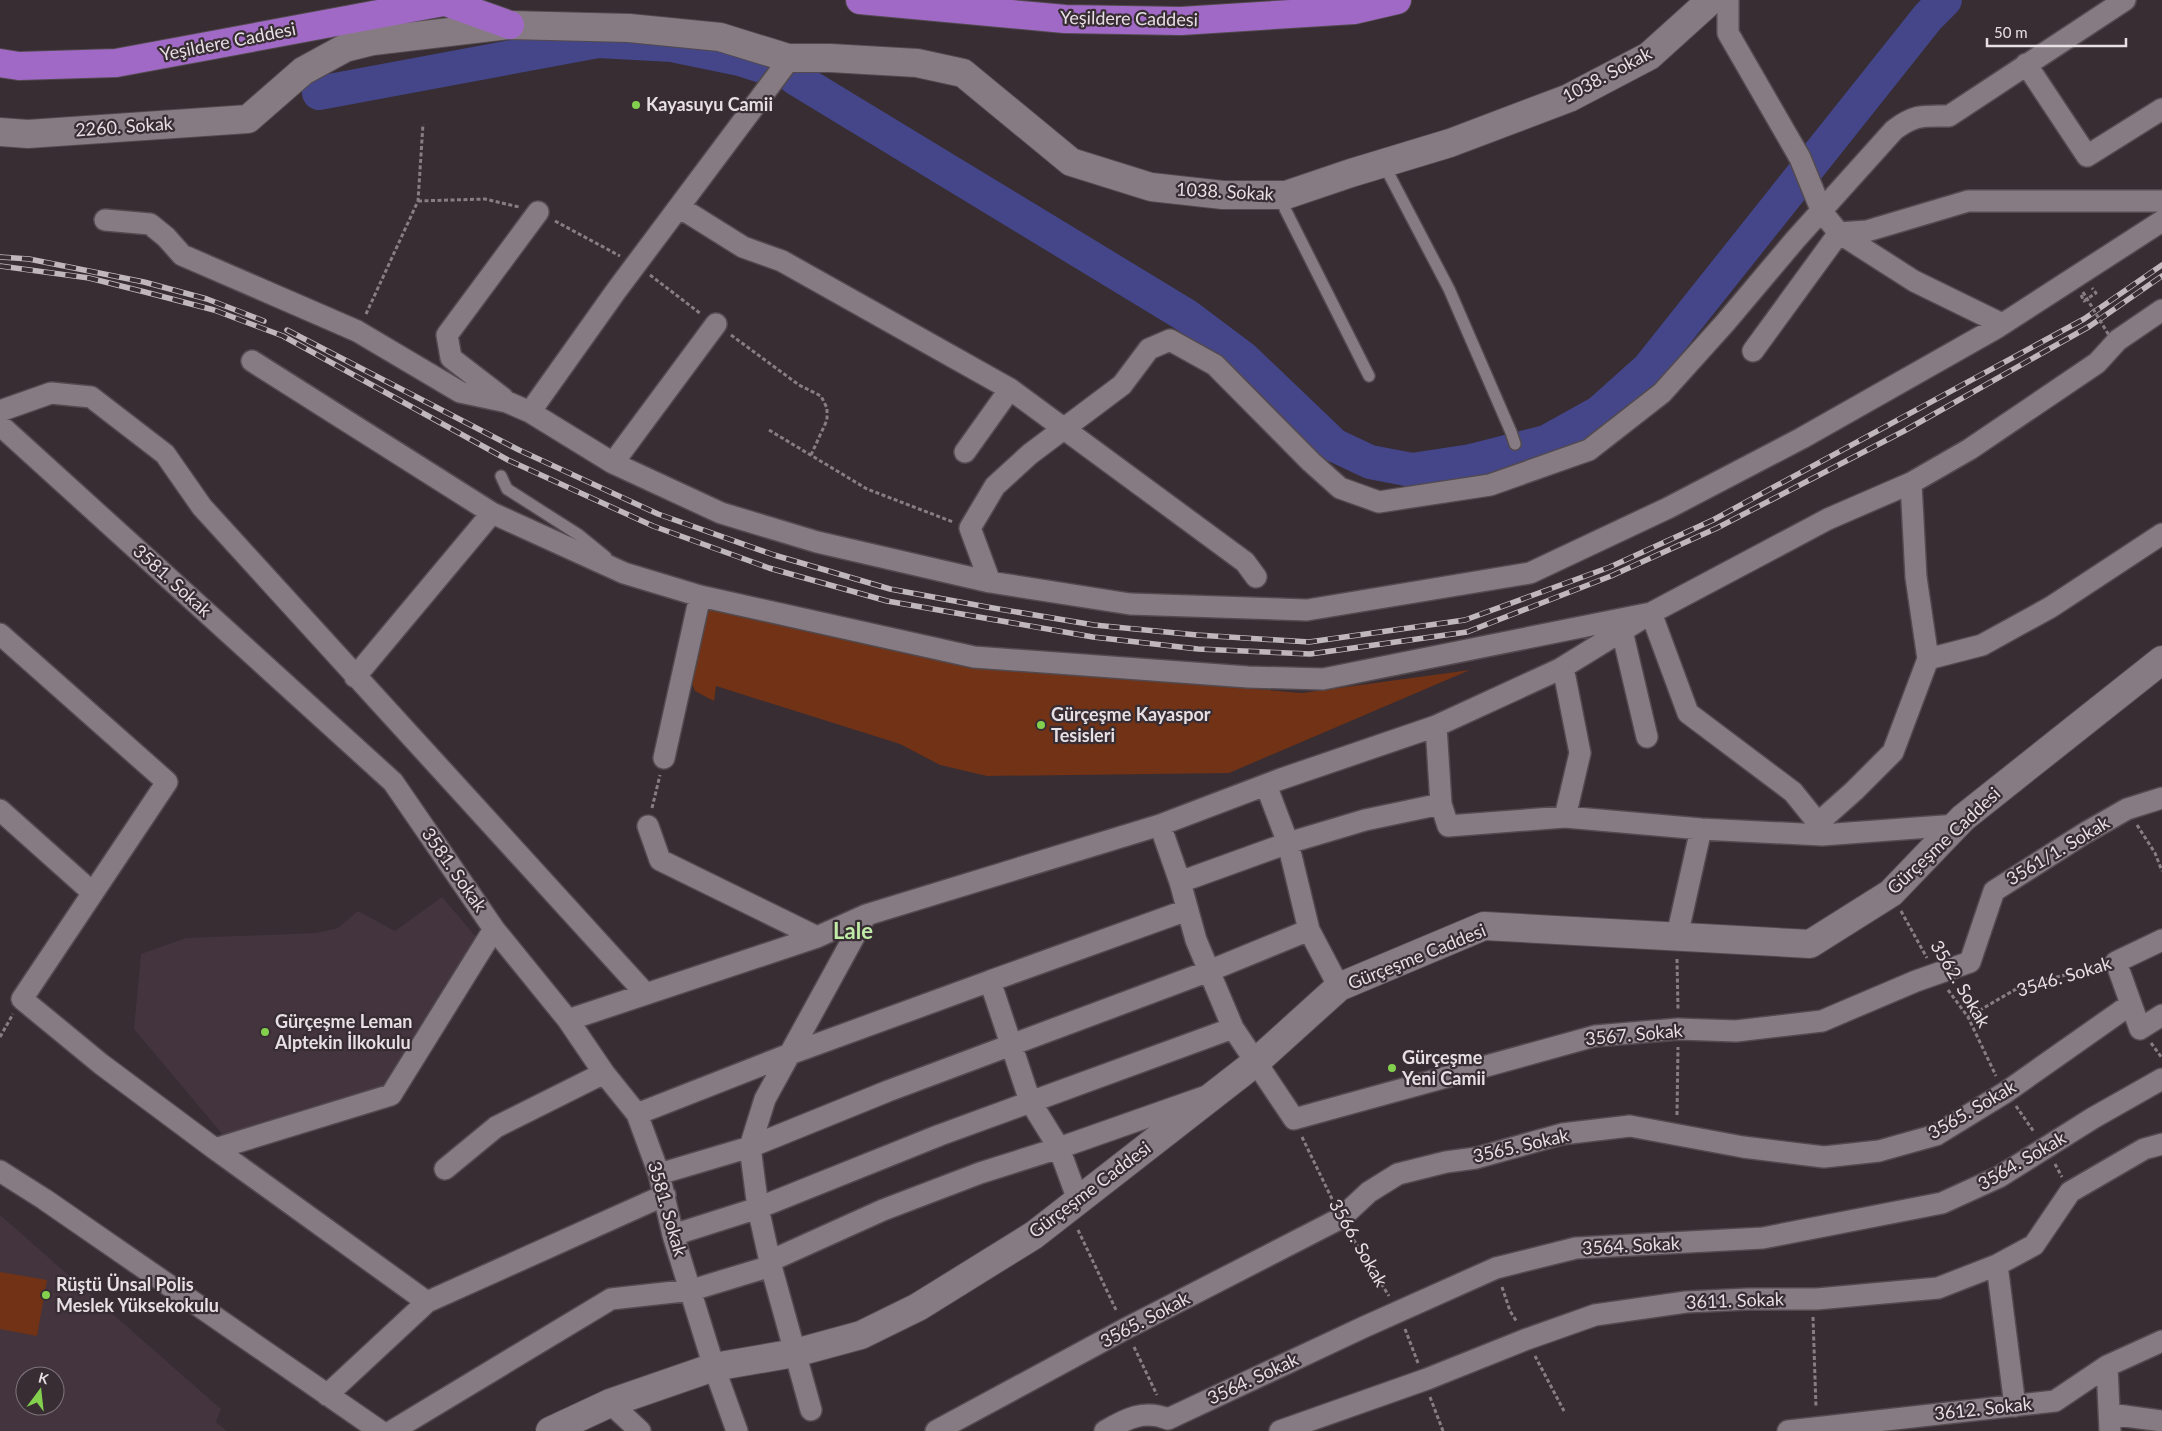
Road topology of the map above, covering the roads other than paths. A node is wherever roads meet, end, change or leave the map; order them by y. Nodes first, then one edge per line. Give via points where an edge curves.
1 (860, 0) edge
2 (1396, 0) edge
3 (1711, 0) edge
4 (1728, 0) edge
5 (2125, 0) edge
6 (450, 1) edge
7 (510, 25) junction
8 (788, 58) junction
9 (0, 63) edge
10 (2026, 64) junction
11 (2162, 109) edge
12 (248, 119) joint
13 (0, 132) edge
14 (1382, 163) junction
15 (1286, 195) junction
16 (2162, 201) edge
17 (679, 207) junction
18 (1820, 207) junction
19 (538, 212) road end
20 (105, 220) dead end
21 (2162, 221) edge
22 (1839, 233) junction
23 (2162, 310) edge
24 (716, 324) road end
25 (2002, 324) junction
26 (1753, 352) dead end
27 (252, 361) dead end
28 (1369, 376) dead end
29 (1010, 390) junction
30 (507, 402) junction
31 (0, 411) edge
32 (528, 418) junction
33 (0, 425) edge
34 (1062, 429) junction
35 (1515, 444) dead end
36 (965, 452) dead end
37 (613, 462) junction
38 (501, 476) dead end
39 (1911, 483) junction
40 (492, 513) junction
41 (2162, 534) edge
42 (624, 573) junction
43 (1256, 578) dead end
44 (990, 582) junction
45 (700, 596) junction
46 (1651, 613) junction
47 (1622, 631) junction
48 (0, 634) edge
49 (1928, 659) junction
50 (2162, 660) edge
51 (1563, 667) junction
52 (355, 676) junction
53 (1436, 726) junction
54 (1647, 737) dead end
55 (664, 758) road end
56 (1266, 785) junction
57 (2162, 798) edge
58 (1441, 804) junction
59 (0, 810) edge
60 (1565, 817) junction
61 (1160, 825) junction
62 (1957, 825) junction
63 (648, 826) road end
64 (1701, 829) junction
65 (1820, 829) junction
66 (1288, 843) junction
67 (1180, 882) junction
68 (93, 893) junction
69 (1187, 910) junction
70 (866, 915) junction
71 (494, 928) junction
72 (1309, 930) junction
73 (1677, 936) junction
74 (817, 937) junction
75 (2162, 940) edge
76 (1208, 971) junction
77 (1926, 977) joint
78 (990, 981) junction
79 (1339, 987) junction
80 (646, 993) junction
81 (2131, 1004) junction
82 (2162, 1015) edge
83 (568, 1020) junction
84 (1233, 1028) junction
85 (1012, 1045) junction
86 (790, 1054) junction
87 (1256, 1062) junction
88 (604, 1073) junction
89 (2162, 1079) edge
90 (1217, 1093) junction
91 (1030, 1101) junction
92 (637, 1114) junction
93 (2162, 1144) edge
94 (750, 1146) junction
95 (215, 1148) junction
96 (1059, 1148) junction
97 (445, 1169) dead end
98 (0, 1172) edge
99 (659, 1174) junction
100 (665, 1195) junction
101 (1078, 1200) junction
102 (758, 1208) junction
103 (673, 1235) junction
104 (770, 1264) junction
105 (1997, 1265) junction
106 (692, 1290) junction
107 (427, 1302) junction
108 (2162, 1341) edge
109 (795, 1353) junction
110 (2107, 1366) junction
111 (714, 1367) junction
112 (327, 1395) junction
113 (610, 1403) junction
114 (2014, 1406) junction
115 (811, 1410) dead end
116 (2162, 1421) edge
117 (2110, 1423) edge
118 (380, 1431) edge
119 (392, 1431) edge
120 (550, 1431) edge
121 (640, 1431) edge
122 (737, 1431) edge
123 (936, 1431) edge
124 (1105, 1431) edge
125 (1280, 1431) edge
126 (1788, 1431) edge

1 - 2 highway, Yeşildere Caddesi via 1065,19 1181,22 1354,10
3 - 14 main road, 1038. Sokak via 1649,56 1569,98 1450,143
4 - 18 street via 1728,33 1800,158
5 - 10 street
6 - 7 highway
6 - 9 highway, Yeşildere Caddesi via 116,63 20,66
7 - 8 main road, 1038. Sokak via 629,28 720,38
7 - 12 main road, 1038. Sokak via 373,41 345,48 303,71
8 - 15 main road, 1038. Sokak via 917,63 963,73 1071,162 1151,187 1223,195
8 - 17 street
10 - 11 street via 2087,156
10 - 18 street via 1949,116 1920,116 1907,120
12 - 13 main road, 2260. Sokak via 28,134
14 - 15 main road, 1038. Sokak
14 - 35 lane via 1449,289
15 - 28 lane via 1285,209
16 - 22 street via 1968,202 1867,231
17 - 29 street via 743,247 782,261
17 - 32 street
18 - 22 street
18 - 34 street via 1725,323 1662,393 1589,450 1490,485 1379,502 1340,488 1214,366 1170,340 1149,349 1122,385
19 - 30 street via 447,336 451,358
20 - 30 street via 150,224 182,255 357,331 460,392
21 - 25 street
22 - 25 street via 1914,281
22 - 26 street
23 - 39 street via 2118,340 2097,363 1970,449
24 - 37 street
25 - 44 street via 1793,442 1668,508 1530,573 1307,610 1130,604
27 - 40 street
29 - 34 street
29 - 36 street
30 - 32 street
31 - 52 street via 51,393 91,397 165,454 202,507
32 - 37 street
33 - 71 street, 3581. Sokak via 393,782
34 - 43 street via 1246,562
34 - 44 street via 994,486 970,528
37 - 44 street via 721,513 817,542
38 - 42 lane via 507,489 580,535
39 - 46 street via 1828,519
39 - 49 street via 1916,577
40 - 42 street
40 - 52 street
41 - 49 street via 2051,607 1982,645
42 - 45 street
45 - 46 street via 974,657 1323,679
45 - 55 street
46 - 47 street
46 - 65 street via 1688,713 1793,792
47 - 51 street
47 - 54 street
48 - 68 street via 168,782
49 - 65 street via 1893,752
50 - 62 main road, Gürçeşme Caddesi
51 - 53 street via 1498,700
51 - 60 street via 1580,753
52 - 80 street
53 - 56 street
53 - 58 street
56 - 61 street
56 - 66 street
57 - 77 street, 3561/1. Sokak via 2127,809 1994,891 1970,962
58 - 60 street via 1448,826
58 - 66 street via 1365,820
59 - 68 street
60 - 64 street
61 - 67 street
61 - 70 street
62 - 65 street
62 - 73 main road, Gürçeşme Caddesi via 1891,893 1810,944
63 - 74 street via 660,860
64 - 65 street
64 - 73 street
66 - 67 street
66 - 72 street
67 - 69 street
68 - 95 street via 22,999 101,1064
69 - 76 street
69 - 78 street
70 - 74 street
70 - 86 street
71 - 83 street, 3581. Sokak
71 - 95 street via 391,1095
72 - 76 street
72 - 79 street
73 - 79 main road, Gürçeşme Caddesi via 1484,926
74 - 80 street
75 - 81 street, 3546. Sokak via 2116,962
76 - 84 street
76 - 85 street
77 - 87 street, 3567. Sokak via 1822,1021 1736,1030 1678,1029 1595,1036 1294,1119
78 - 85 street
78 - 86 street
79 - 87 main road, Gürçeşme Caddesi
80 - 83 street
81 - 82 street via 2140,1029
81 - 123 street, 3565. Sokak via 2006,1092 1936,1135 1879,1151 1824,1157 1744,1147 1630,1126 1562,1134 1476,1158 1398,1174 1369,1192 1341,1218
83 - 88 street, 3581. Sokak
84 - 87 street
84 - 91 street
85 - 91 street
85 - 94 street
86 - 92 street
86 - 94 street via 765,1098
87 - 90 main road, Gürçeşme Caddesi
88 - 92 street, 3581. Sokak
88 - 97 street via 496,1128
89 - 124 street, 3564. Sokak via 1999,1177 1942,1203 1763,1238 1576,1248 1496,1268 1168,1419 1155,1413 1126,1418
90 - 96 street
90 - 101 main road, Gürçeşme Caddesi
91 - 96 street
91 - 102 street
92 - 99 street, 3581. Sokak
93 - 105 street, 3611. Sokak via 2144,1149 2070,1192 2034,1245
94 - 99 street
94 - 102 street
95 - 107 street
96 - 101 street
96 - 104 street via 980,1173 883,1210
98 - 112 street
99 - 100 street, 3581. Sokak
100 - 103 street, 3581. Sokak
100 - 107 street
101 - 109 main road, Gürçeşme Caddesi via 1034,1235 918,1307 861,1335
102 - 103 street
102 - 104 street
103 - 106 street, 3581. Sokak
104 - 106 street
104 - 109 street
105 - 114 street
105 - 125 street, 3611. Sokak via 1938,1288 1812,1299 1686,1302 1595,1315
106 - 111 street, 3581. Sokak
106 - 119 street via 611,1299
107 - 112 street
108 - 110 street, 3612. Sokak
109 - 111 main road, Gürçeşme Caddesi
109 - 115 street
110 - 114 street, 3612. Sokak via 2054,1401
110 - 117 street
111 - 113 main road, Gürçeşme Caddesi
111 - 122 street, 3581. Sokak
112 - 118 street
113 - 120 main road, Gürçeşme Caddesi
113 - 121 street
114 - 126 street, 3612. Sokak
116 - 117 street

